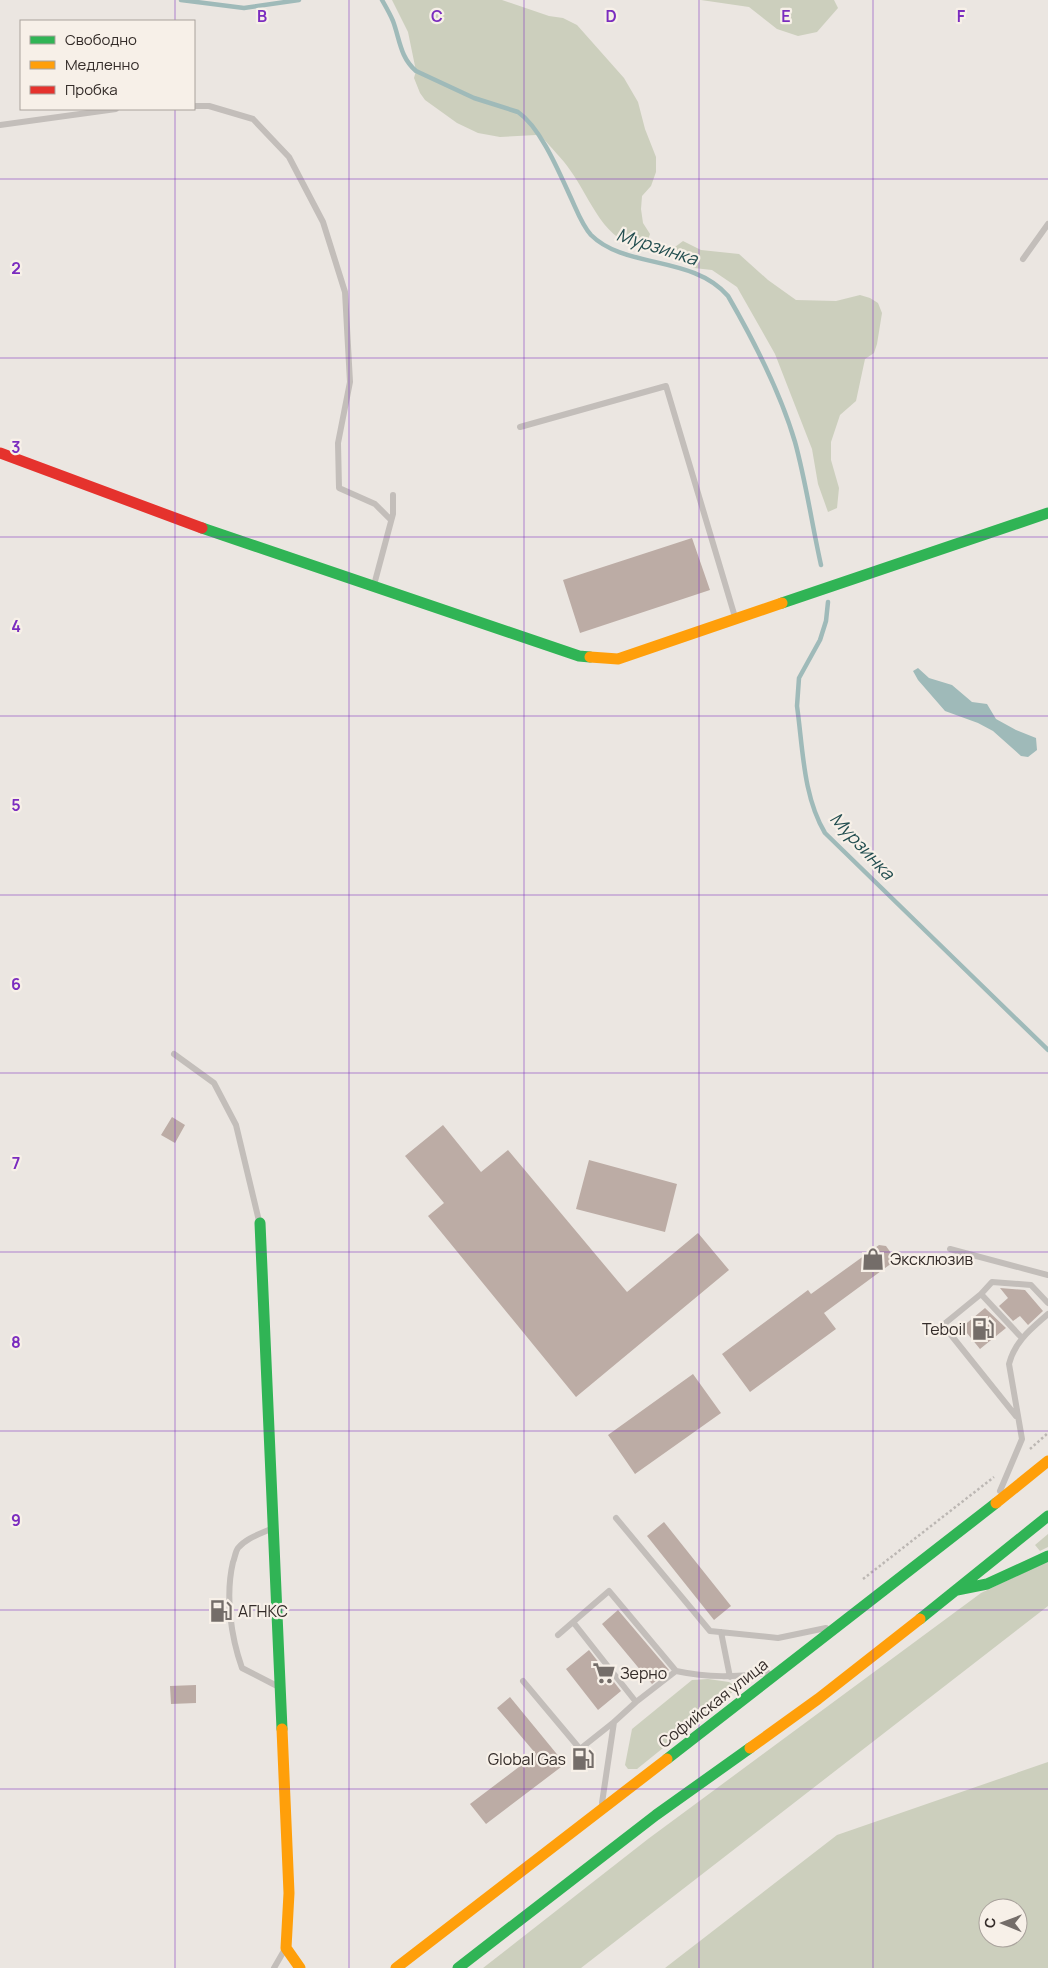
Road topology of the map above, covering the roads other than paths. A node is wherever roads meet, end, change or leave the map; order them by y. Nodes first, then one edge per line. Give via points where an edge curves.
1 (195, 106) edge
2 (109, 110) edge
3 (0, 125) edge
4 (1048, 224) edge
5 (1022, 259) dead end
6 (520, 427) dead end
7 (0, 453) edge
8 (393, 495) dead end
9 (1048, 514) edge
10 (391, 520) junction
11 (374, 587) junction
12 (736, 618) junction
13 (174, 1054) dead end
14 (260, 1223) joint
15 (950, 1249) dead end
16 (1048, 1275) edge
17 (981, 1294) junction
18 (1048, 1302) edge
19 (1048, 1314) edge
20 (1021, 1337) junction
21 (1018, 1419) junction
22 (1048, 1461) edge
23 (994, 1504) junction
24 (1048, 1516) edge
25 (616, 1518) dead end
26 (273, 1528) junction
27 (1048, 1556) edge
28 (957, 1590) junction
29 (573, 1622) junction
30 (842, 1624) junction
31 (722, 1632) junction
32 (558, 1635) dead end
33 (676, 1671) junction
34 (779, 1672) junction
35 (730, 1677) junction
36 (523, 1681) dead end
37 (280, 1688) junction
38 (636, 1702) junction
39 (614, 1722) junction
40 (601, 1810) junction
41 (286, 1948) junction
42 (274, 1968) edge
43 (300, 1968) edge
44 (396, 1968) edge
45 (458, 1968) edge

1 - 10 lane via 209,106 253,119 289,157 323,222 345,292 350,382 338,443 339,488 375,504
2 - 3 lane
4 - 5 lane
6 - 12 lane via 666,386
7 - 11 street via 232,539
8 - 10 lane
9 - 12 street
10 - 11 lane
11 - 12 street via 579,656 618,658
13 - 14 lane via 214,1082 236,1125
14 - 26 street
15 - 16 lane
17 - 18 lane via 992,1282 1031,1285
17 - 20 lane
17 - 21 lane via 943,1325
19 - 20 lane
20 - 21 lane via 1009,1364
21 - 23 lane via 1022,1439
22 - 23 street, Софийская улица
23 - 30 street, Софийская улица
24 - 28 street
25 - 31 lane via 710,1631
26 - 37 street
26 - 37 lane via 250,1538 237,1549 230,1574 231,1609 236,1650 242,1668
27 - 28 street via 988,1584
28 - 45 street via 818,1699 656,1815
29 - 32 lane
29 - 33 lane via 609,1591
29 - 38 lane
30 - 31 lane via 778,1638
30 - 34 street, Софийская улица
31 - 35 lane
33 - 35 lane
33 - 38 lane
34 - 35 lane
34 - 40 street, Софийская улица
36 - 39 lane via 580,1748
37 - 41 street via 289,1893
38 - 39 lane
39 - 40 lane
40 - 44 street, Софийская улица
41 - 42 lane
41 - 43 street

